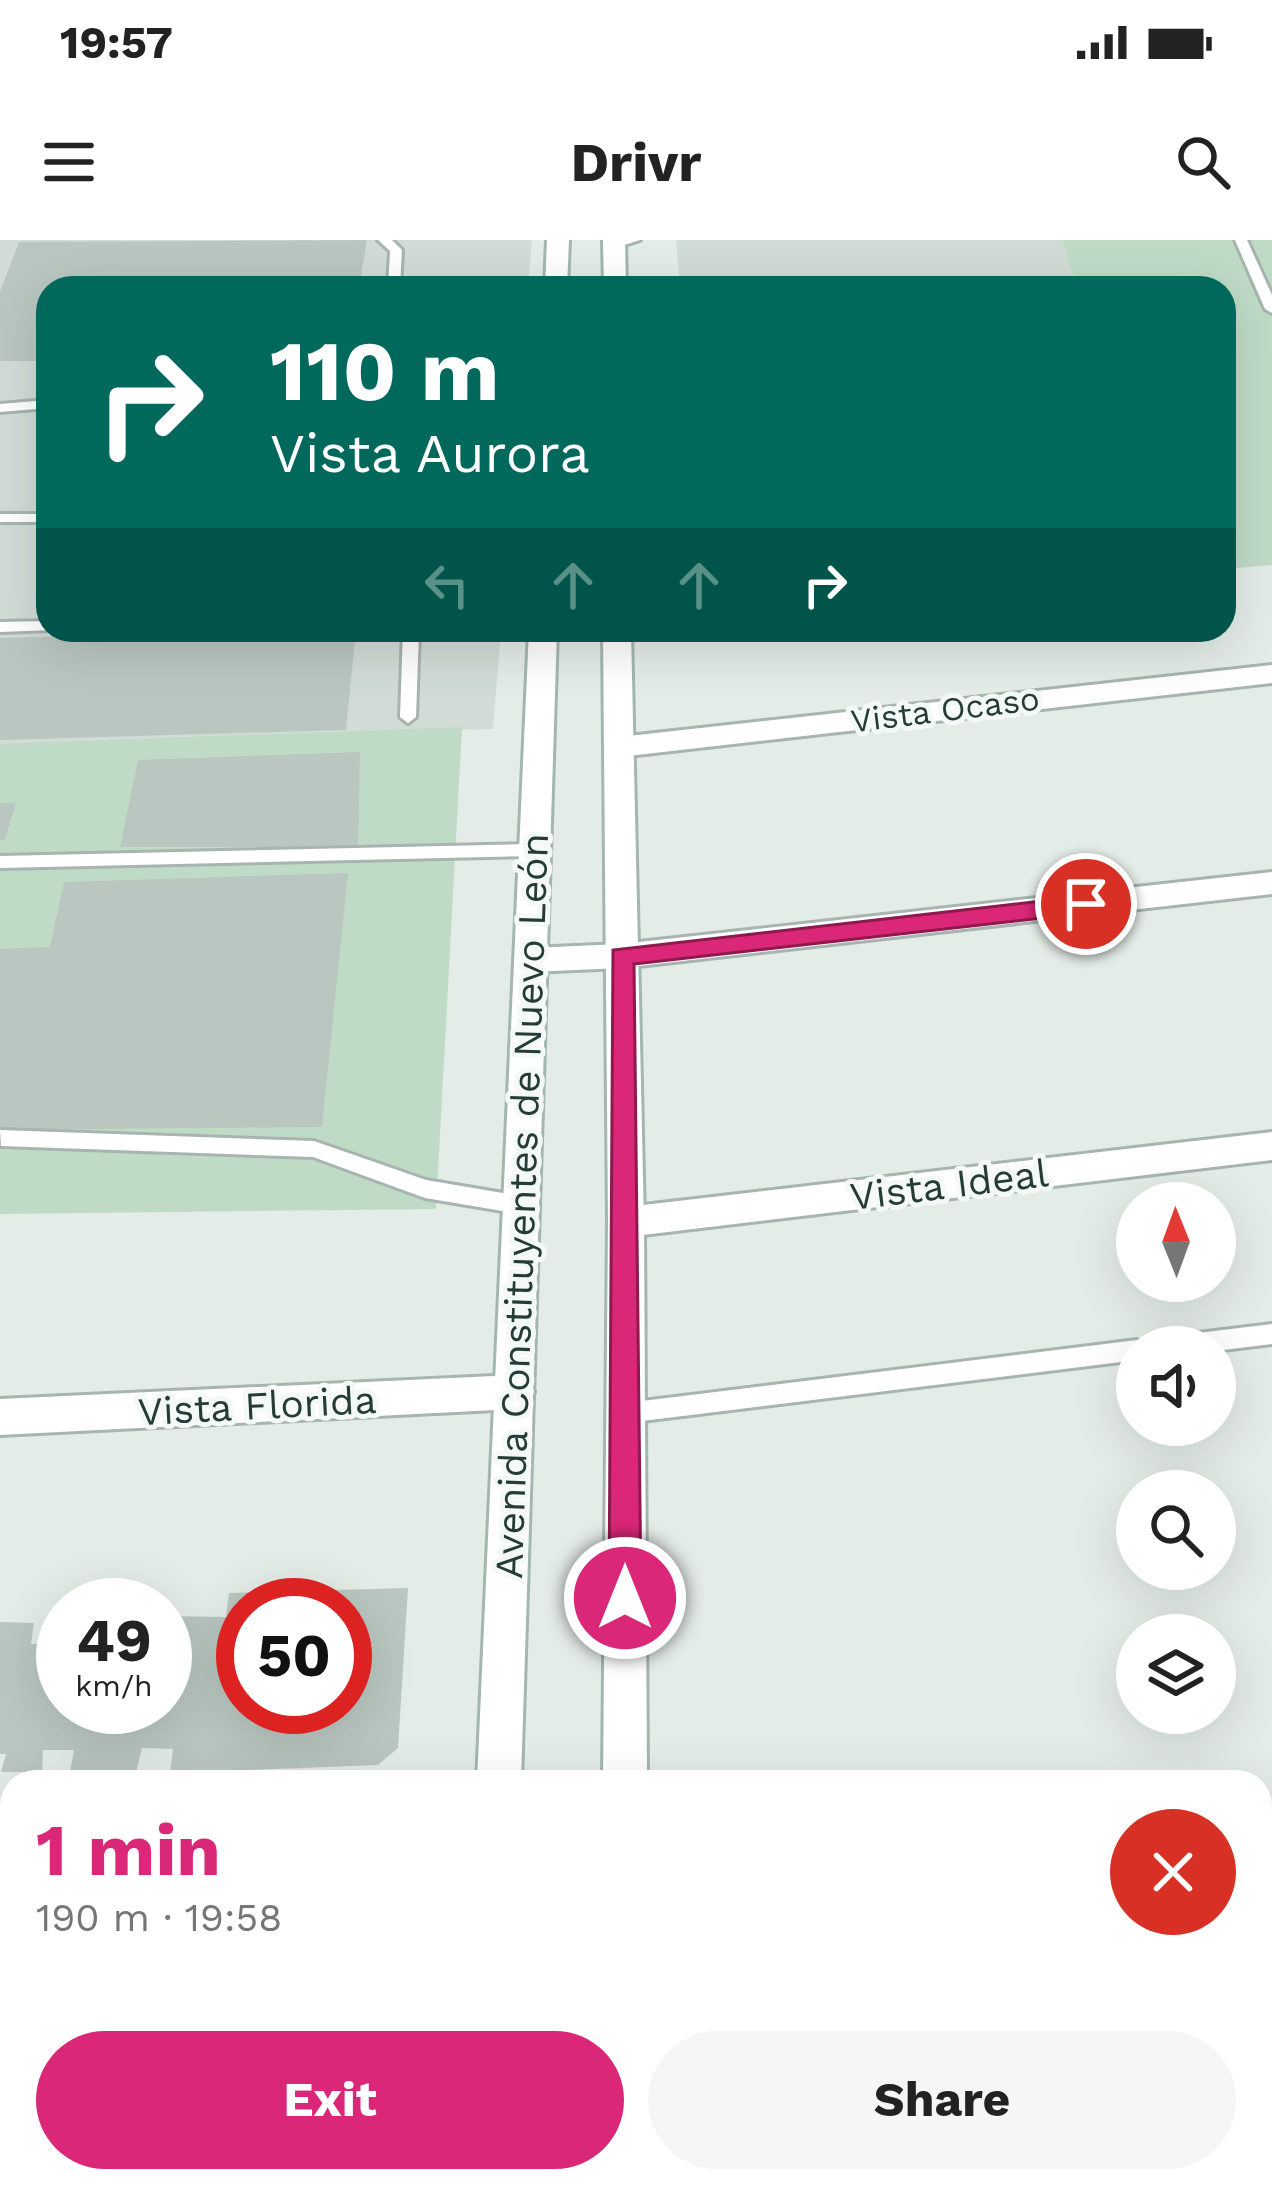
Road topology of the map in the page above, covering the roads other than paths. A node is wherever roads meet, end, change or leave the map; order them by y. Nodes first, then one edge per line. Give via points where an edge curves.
1 (384, 240) edge
2 (558, 240) edge
3 (1241, 240) edge
4 (621, 241) edge
5 (395, 276) edge
6 (556, 276) edge
7 (616, 276) edge
8 (1272, 309) edge
9 (36, 405) edge
10 (0, 408) edge
11 (0, 518) edge
12 (36, 518) edge
13 (36, 626) edge
14 (0, 627) edge
15 (411, 642) edge
16 (543, 642) edge
17 (617, 642) edge
18 (1272, 674) edge
19 (408, 717) dead end
20 (619, 747) junction
21 (535, 850) junction
22 (0, 862) edge
23 (1272, 883) edge
24 (621, 956) junction
25 (531, 960) junction
26 (1, 1138) edge
27 (1272, 1146) edge
28 (521, 1205) junction
29 (626, 1222) junction
30 (1272, 1334) edge
31 (1236, 1338) edge
32 (1116, 1353) edge
33 (514, 1392) junction
34 (626, 1413) junction
35 (0, 1417) edge
36 (499, 1770) edge
37 (625, 1770) edge

1 - 5 lane via 396,250
2 - 6 main road
3 - 8 lane
4 - 7 main road
9 - 10 lane
11 - 12 lane
13 - 14 lane
15 - 19 lane
16 - 21 main road, Avenida Constituyentes de Nuevo León
17 - 20 main road
18 - 20 main road, Vista Ocaso
20 - 24 main road
21 - 22 lane
21 - 25 main road, Avenida Constituyentes de Nuevo León
23 - 24 main road
24 - 25 main road
24 - 29 main road
25 - 28 main road, Avenida Constituyentes de Nuevo León
26 - 28 lane via 314,1149 425,1189
27 - 29 main road, Vista Ideal
28 - 33 main road, Avenida Constituyentes de Nuevo León
29 - 34 main road
30 - 31 lane
32 - 34 lane
33 - 35 main road, Vista Florida
33 - 36 main road, Avenida Constituyentes de Nuevo León
34 - 37 main road

